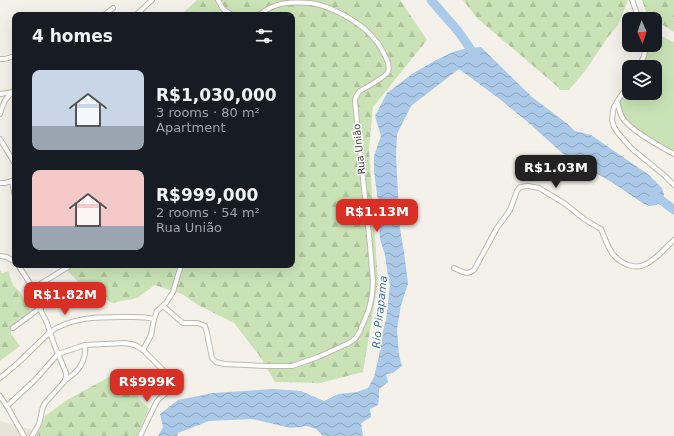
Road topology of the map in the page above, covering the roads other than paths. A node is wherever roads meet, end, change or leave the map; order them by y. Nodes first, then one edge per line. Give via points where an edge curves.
1 (152, 0) edge
2 (218, 0) edge
3 (632, 0) edge
4 (113, 8) dead end
5 (108, 12) edge
6 (139, 12) edge
7 (228, 12) edge
8 (264, 12) edge
9 (636, 12) edge
10 (12, 57) edge
11 (0, 59) edge
12 (12, 92) edge
13 (0, 94) edge
14 (12, 94) edge
15 (622, 95) edge
16 (617, 102) junction
17 (0, 114) edge
18 (0, 139) edge
19 (674, 154) edge
20 (12, 159) edge
21 (12, 181) edge
22 (0, 183) edge
23 (674, 185) edge
24 (674, 240) edge
25 (0, 256) edge
26 (12, 260) edge
27 (20, 268) edge
28 (66, 268) edge
29 (179, 268) edge
30 (454, 268) dead end
31 (34, 288) junction
32 (74, 291) dead end
33 (163, 306) junction
34 (40, 308) junction
35 (154, 318) junction
36 (13, 328) dead end
37 (50, 332) junction
38 (85, 345) junction
39 (143, 350) junction
40 (58, 354) junction
41 (0, 378) edge
42 (65, 380) junction
43 (0, 396) edge
44 (7, 406) junction
45 (24, 436) edge
46 (32, 436) edge
47 (140, 436) edge

1 - 6 street
2 - 7 street
3 - 9 street
4 - 5 street
8 - 33 street, Rua União via 273,6 292,3 310,3 335,10 376,40 386,57 389,68 387,73 360,91 355,98 373,282 369,308 358,336 352,342 297,365 266,366 216,362 212,358 205,326 184,323
10 - 11 street
12 - 13 street
14 - 17 street via 5,99
15 - 16 street
16 - 19 street via 623,119 640,134
16 - 23 street via 612,120 618,133 631,148
18 - 20 street
21 - 22 street
24 - 30 street via 646,264 631,266 616,258 599,228 564,203 539,188 520,187 510,210 474,270 467,273
25 - 26 street
27 - 31 street
28 - 31 street
29 - 33 street via 173,292
31 - 34 street via 39,297
32 - 34 street
33 - 35 street
34 - 36 street
34 - 37 street
35 - 37 street via 91,318 77,320
35 - 39 street via 151,335
37 - 40 street
37 - 41 street
38 - 39 street via 130,343
38 - 40 street
38 - 42 street via 82,363 74,374
39 - 47 street via 175,384 156,403
40 - 42 street via 66,372
40 - 44 street
42 - 46 street via 42,407 40,421
43 - 44 street
44 - 45 street

